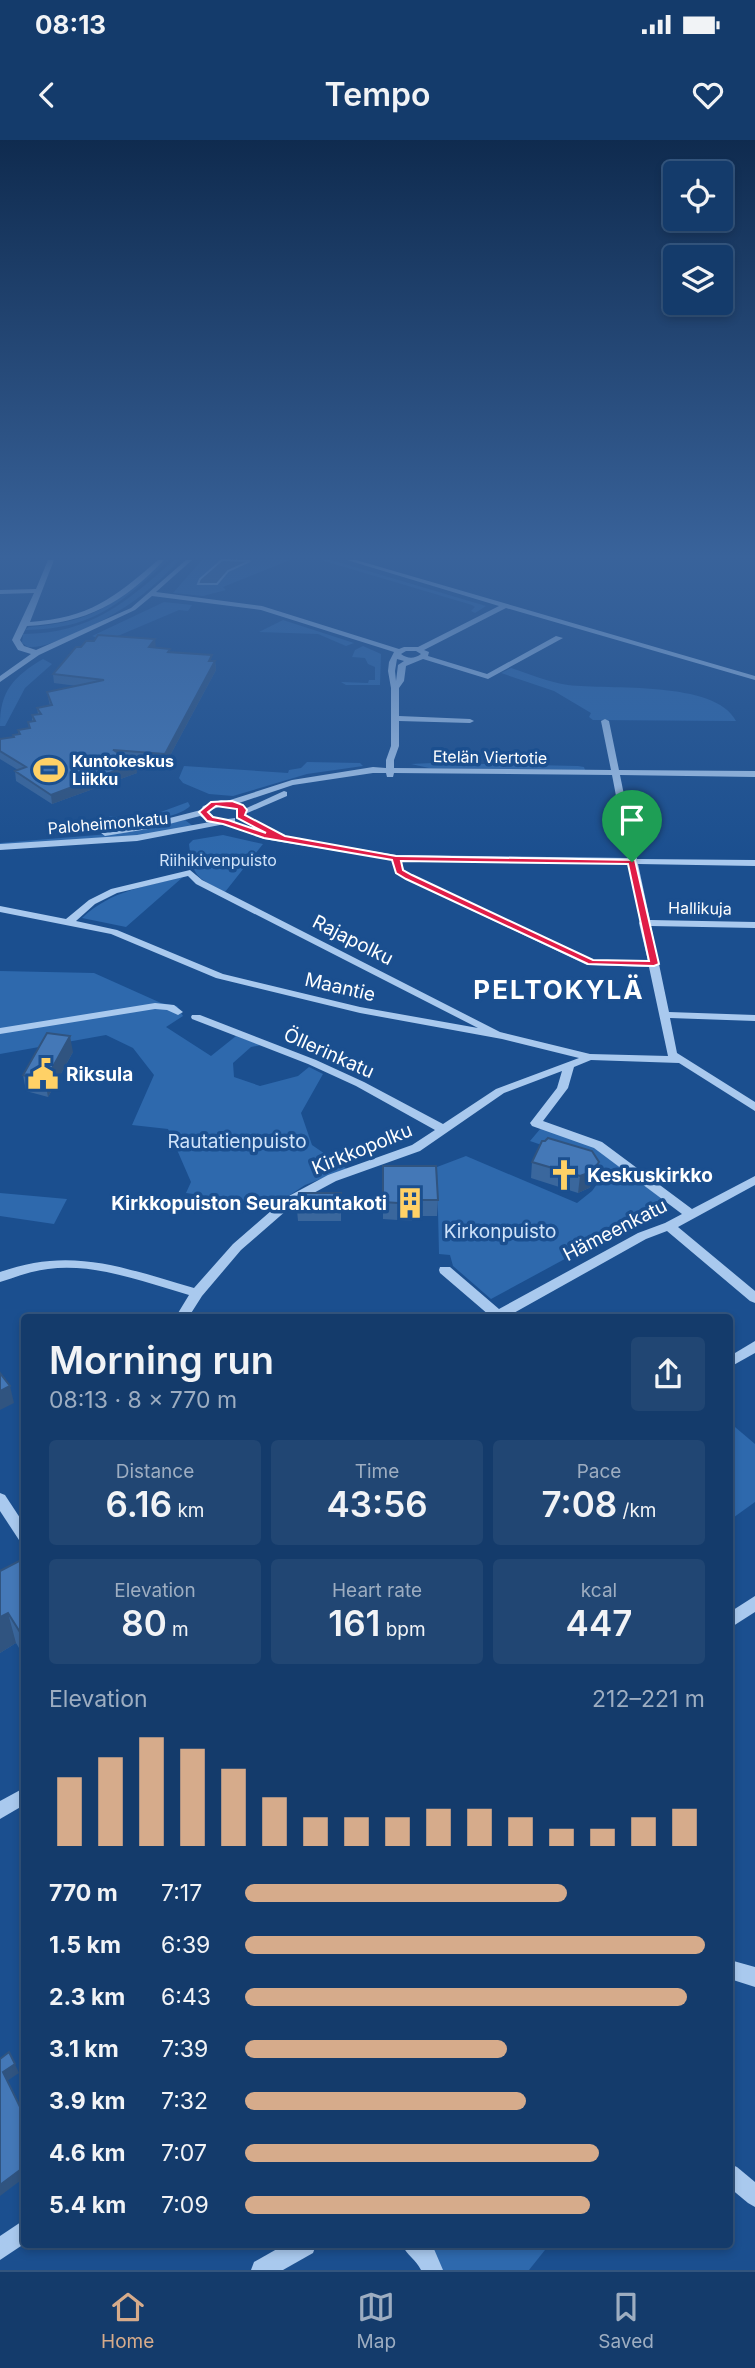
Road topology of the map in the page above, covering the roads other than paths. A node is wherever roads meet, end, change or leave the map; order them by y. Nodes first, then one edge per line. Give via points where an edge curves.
1 (27, 659) edge
2 (393, 659) edge
3 (406, 659) edge
4 (440, 659) edge
5 (520, 659) edge
6 (692, 659) edge
7 (413, 660) joint
8 (488, 677) joint
9 (755, 678) edge
10 (0, 680) edge
11 (395, 688) junction
12 (394, 718) junction
13 (470, 721) dead end
14 (605, 721) dead end
15 (395, 746) junction
16 (404, 770) junction
17 (390, 773) junction
18 (615, 775) junction
19 (755, 776) edge
20 (229, 803) junction
21 (204, 812) junction
22 (241, 814) junction
23 (221, 821) junction
24 (283, 838) junction
25 (0, 841) edge
26 (0, 847) edge
27 (396, 858) junction
28 (408, 859) junction
29 (632, 862) junction
30 (755, 863) edge
31 (409, 877) junction
32 (0, 909) edge
33 (69, 922) junction
34 (644, 923) junction
35 (755, 925) edge
36 (654, 964) junction
37 (178, 1012) dead end
38 (665, 1015) junction
39 (196, 1017) dead end
40 (755, 1018) edge
41 (0, 1031) edge
42 (502, 1036) junction
43 (590, 1057) junction
44 (681, 1060) junction
45 (569, 1067) junction
46 (755, 1107) edge
47 (444, 1130) junction
48 (755, 1180) edge
49 (691, 1214) junction
50 (669, 1226) junction
51 (445, 1270) dead end
52 (0, 1277) edge
53 (197, 1293) junction
54 (755, 1298) edge
55 (184, 1314) edge
56 (493, 1314) edge
57 (501, 1314) edge
58 (755, 1346) edge
59 (733, 1360) edge
60 (0, 1499) edge
61 (21, 1531) edge
62 (755, 1603) edge
63 (733, 1619) edge
64 (21, 1798) edge
65 (0, 1811) edge
66 (733, 1971) edge
67 (755, 1977) edge
68 (733, 2177) edge
69 (755, 2196) edge
70 (21, 2233) edge
71 (300, 2248) edge
72 (416, 2248) edge
73 (0, 2249) edge
74 (262, 2270) edge
75 (432, 2270) edge

1 - 10 street
2 - 11 street
3 - 7 street
4 - 8 street
5 - 8 street
6 - 9 street
7 - 11 street via 402,665
11 - 12 street
12 - 13 street
12 - 15 street
14 - 18 street
15 - 16 street
15 - 17 street
16 - 17 street, Etelän Viertotie
16 - 18 street, Etelän Viertotie
17 - 18 street, Etelän Viertotie
17 - 20 street, Etelän Viertotie via 312,778
17 - 22 street, Etelän Viertotie via 309,786
18 - 19 street, Etelän Viertotie
18 - 29 street
20 - 21 street, Paloheimonkatu via 211,805
20 - 22 street via 240,807
21 - 23 street via 205,817
21 - 25 street, Paloheimonkatu via 107,832
22 - 23 street, Paloheimonkatu
22 - 24 street
23 - 24 street
23 - 26 street, Paloheimonkatu via 151,836
24 - 27 street
27 - 28 street
27 - 31 street via 400,871
28 - 29 street
28 - 31 street
29 - 30 street
29 - 34 street
31 - 36 street via 591,962
32 - 33 street, Maantie
33 - 42 street, Maantie via 114,932 240,983
33 - 42 street, Rajapolku via 114,891 190,873 199,882
34 - 35 street, Hallikuja
34 - 36 street
36 - 38 street
37 - 41 street via 155,1006
38 - 40 street
38 - 44 street via 672,1054
39 - 47 street, Öllerinkatu via 319,1066
42 - 43 street, Maantie
43 - 44 street, Maantie
43 - 45 street, Kirkkopolku
44 - 46 street
45 - 47 street, Kirkkopolku via 500,1091
45 - 49 street via 562,1088 536,1124 598,1146
47 - 53 street, Kirkkopolku via 416,1148 331,1178 291,1200 237,1247
48 - 49 street, Hämeenkatu
49 - 50 street, Hämeenkatu
50 - 54 street
50 - 57 street, Hämeenkatu via 642,1236
51 - 56 street
52 - 53 street via 42,1263 93,1265
53 - 55 street, Kirkkopolku
58 - 59 street
60 - 61 street
62 - 63 street
64 - 65 street
66 - 67 street
68 - 69 street
70 - 73 street
71 - 74 street
72 - 75 street

